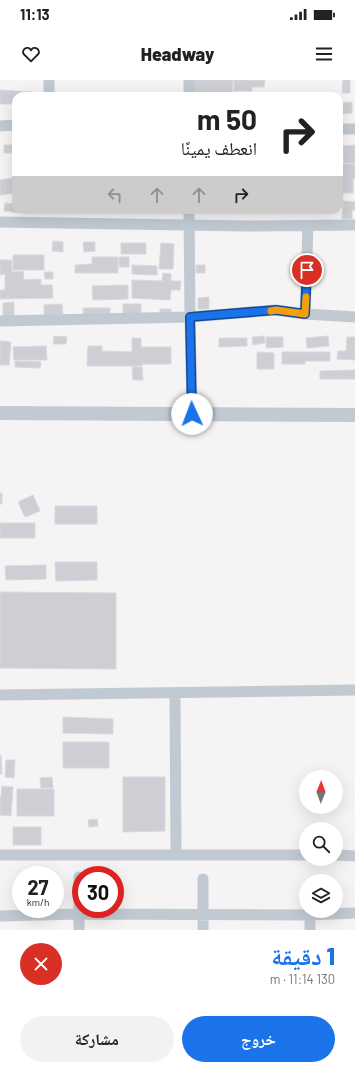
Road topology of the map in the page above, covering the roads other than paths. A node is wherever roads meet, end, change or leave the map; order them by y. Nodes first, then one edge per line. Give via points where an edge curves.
1 (49, 80) edge
2 (189, 80) edge
3 (49, 92) edge
4 (189, 92) edge
5 (12, 125) edge
6 (0, 126) edge
7 (343, 129) edge
8 (355, 129) edge
9 (189, 214) edge
10 (0, 222) edge
11 (190, 225) junction
12 (355, 225) edge
13 (308, 226) junction
14 (305, 314) junction
15 (190, 317) junction
16 (355, 317) edge
17 (0, 321) edge
18 (0, 413) edge
19 (192, 414) junction
20 (355, 415) edge
21 (355, 690) edge
22 (175, 693) junction
23 (0, 695) edge
24 (0, 854) edge
25 (176, 855) junction
26 (299, 855) edge
27 (343, 856) edge
28 (355, 856) edge
29 (203, 879) dead end
30 (299, 913) edge
31 (72, 914) edge
32 (124, 914) edge
33 (203, 914) junction
34 (343, 914) edge
35 (355, 914) edge
36 (0, 916) edge
37 (79, 918) edge
38 (310, 918) edge
39 (79, 930) edge
40 (203, 930) edge
41 (310, 930) edge

1 - 3 street
2 - 4 street
5 - 6 street
7 - 8 street
9 - 11 street
10 - 11 street
11 - 13 street
11 - 15 street
12 - 13 street
13 - 14 street
14 - 15 street via 276,310
14 - 16 street
15 - 17 street
15 - 19 street
18 - 19 street
19 - 20 street
21 - 22 street
22 - 23 street
22 - 25 street
24 - 25 street
25 - 26 street
27 - 28 street
29 - 33 street
30 - 33 street
31 - 36 street
32 - 33 street
33 - 40 street
34 - 35 street
37 - 39 street
38 - 41 street

